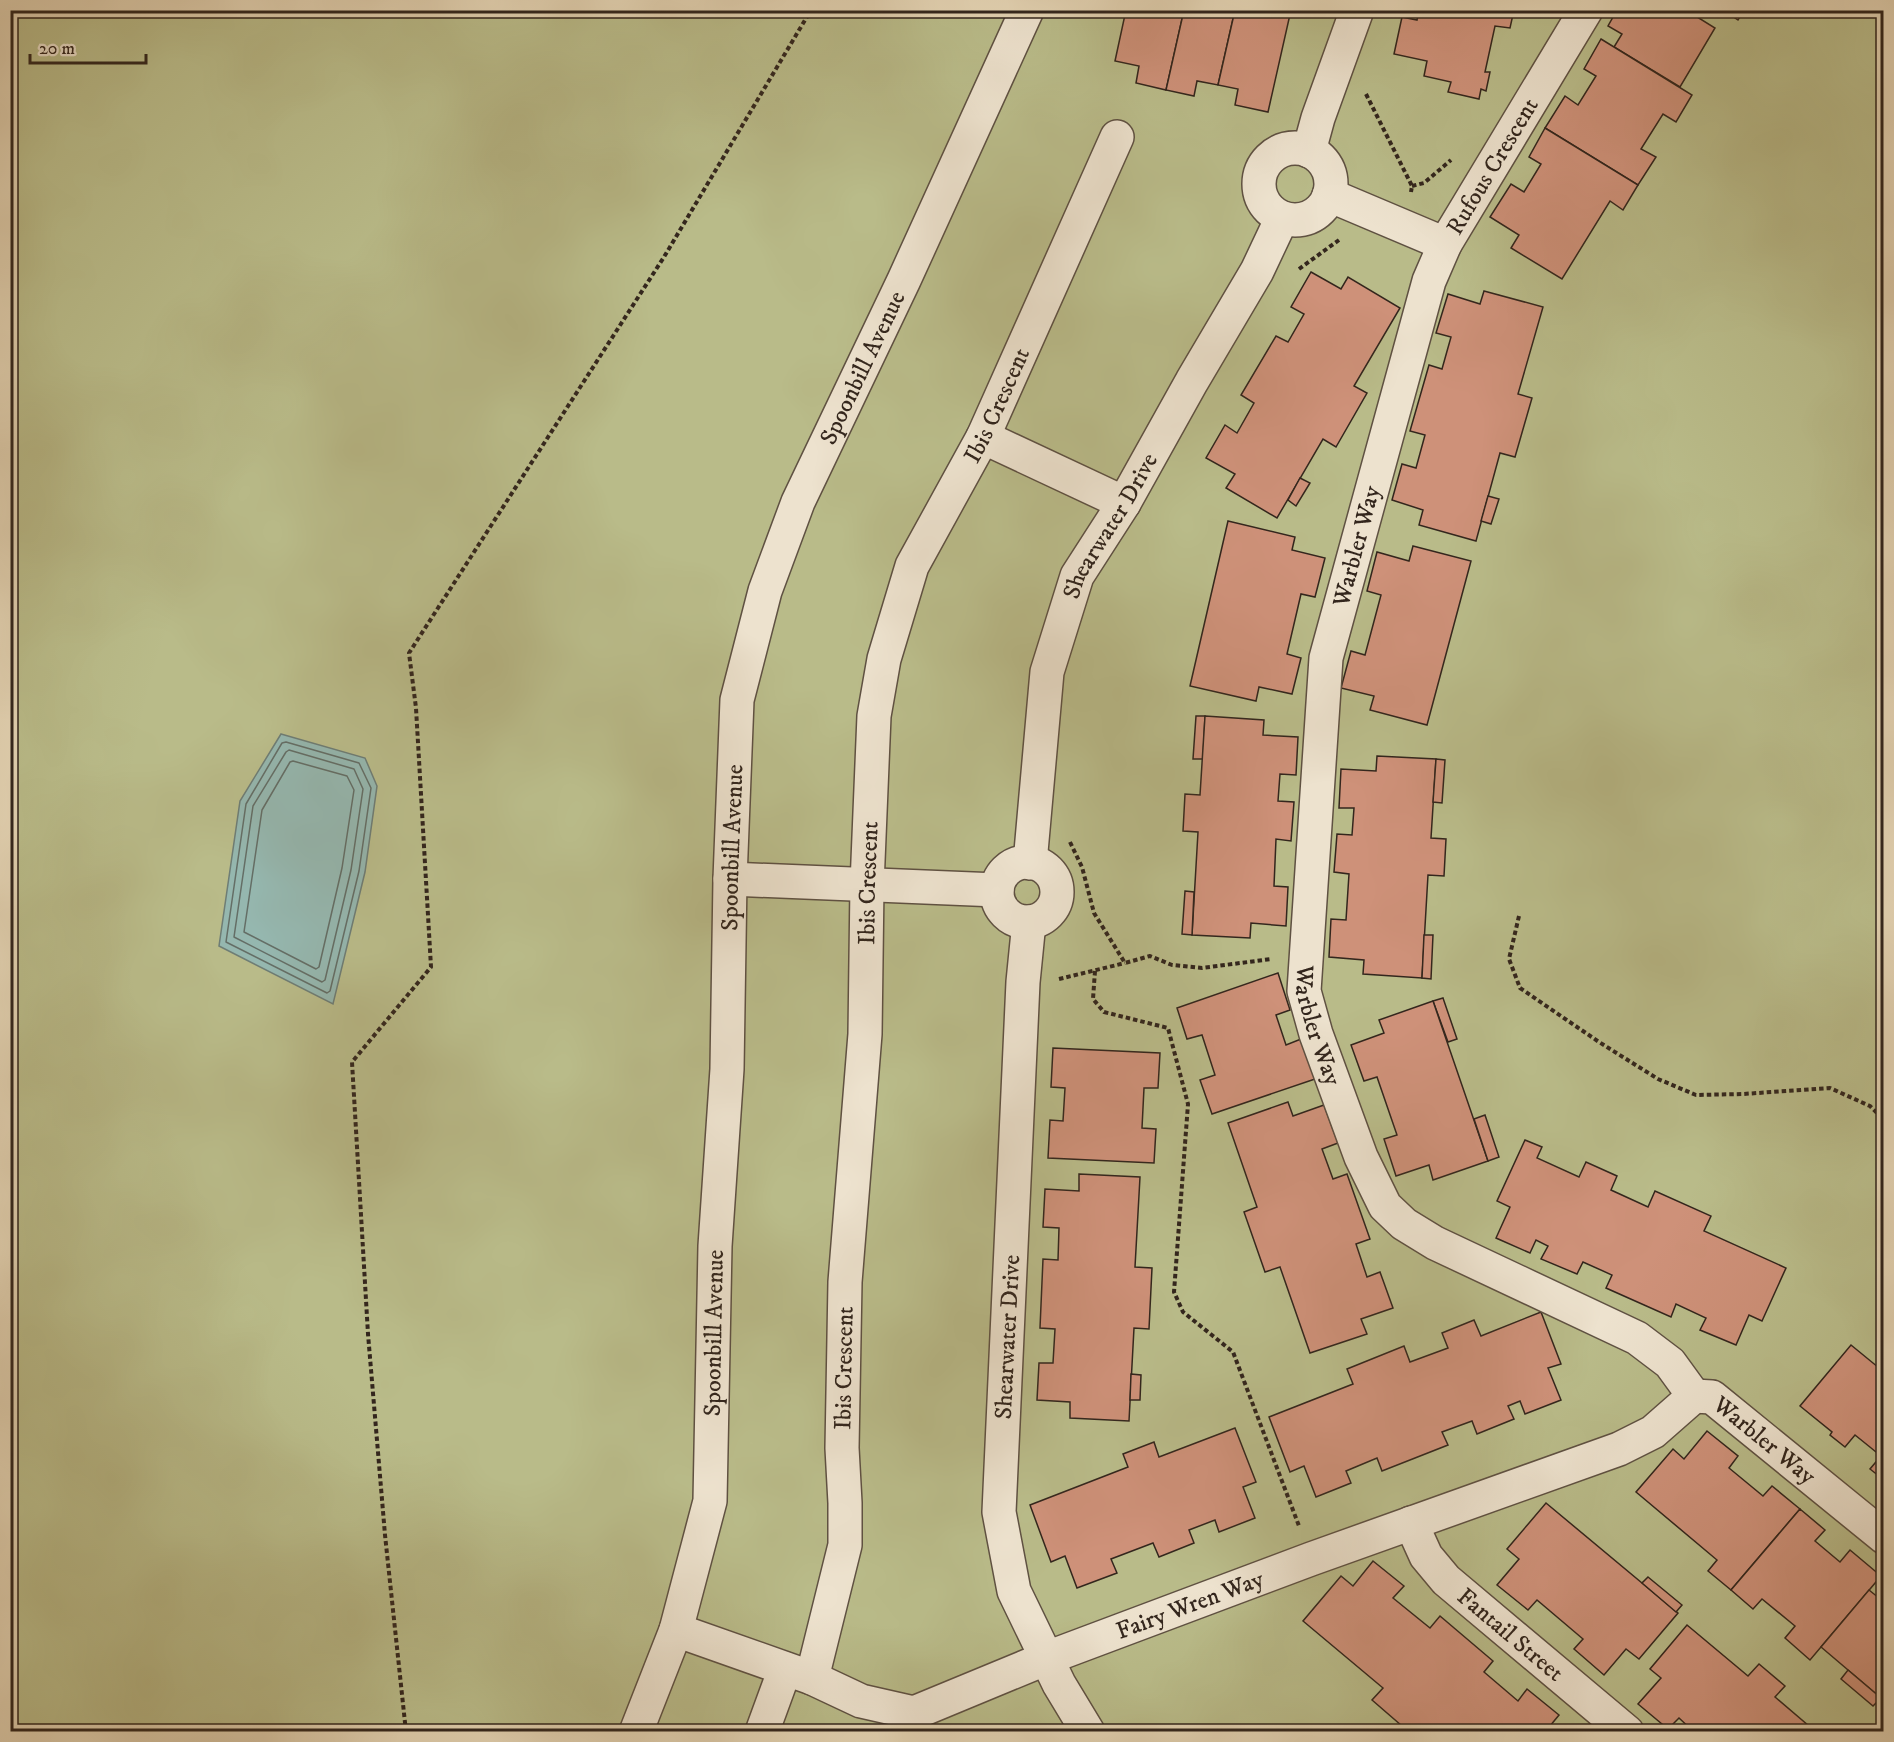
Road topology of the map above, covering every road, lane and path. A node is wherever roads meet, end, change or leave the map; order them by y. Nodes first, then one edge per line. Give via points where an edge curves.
1 (811, 10) edge
2 (1027, 10) edge
3 (1357, 10) edge
4 (1586, 10) edge
5 (1365, 94) dead end
6 (1117, 137) dead end
7 (1309, 151) junction
8 (1329, 195) junction
9 (1282, 218) junction
10 (1402, 225) junction
11 (1348, 237) dead end
12 (1445, 244) junction
13 (1291, 275) dead end
14 (983, 437) junction
15 (1124, 503) junction
16 (1065, 832) dead end
17 (1030, 863) junction
18 (729, 879) junction
19 (867, 885) junction
20 (997, 890) junction
21 (1519, 916) dead end
22 (1029, 922) junction
23 (1305, 955) junction
24 (1095, 971) dead end
25 (1884, 1120) edge
26 (1694, 1396) junction
27 (1411, 1523) junction
28 (1884, 1537) edge
29 (1311, 1559) junction
30 (676, 1630) junction
31 (1047, 1658) junction
32 (798, 1673) junction
33 (916, 1722) edge
34 (406, 1731) edge
35 (636, 1731) edge
36 (762, 1731) edge
37 (1088, 1731) edge
38 (1627, 1731) edge

1 - 34 path via 664,257 409,653 416,708 431,967 352,1062 368,1334
2 - 18 street, Spoonbill Avenue via 798,502 765,591 737,700
3 - 7 street
4 - 12 street, Rufous Crescent
5 - 10 path via 1412,186
6 - 14 street, Ibis Crescent
7 - 8 street via 1328,168
7 - 9 street via 1281,151 1261,171 1262,199 1270,211
8 - 9 street via 1311,216 1297,220
8 - 10 street, Rufous Crescent
9 - 15 street, Shearwater Drive via 1257,271
10 - 12 street, Rufous Crescent
11 - 13 path via 1338,240
12 - 23 street, Warbler Way via 1429,281 1326,658
14 - 15 street
14 - 19 street, Ibis Crescent via 912,566 885,658 874,716
15 - 17 street, Shearwater Drive via 1077,576 1047,672
16 - 23 path via 1082,867 1094,913 1125,963 1150,956 1172,965 1202,968
17 - 20 street via 1009,867
17 - 22 street via 1049,871 1057,884 1057,899 1042,919
18 - 19 street
18 - 30 street, Spoonbill Avenue via 727,1069 716,1246 710,1501
19 - 20 street
19 - 32 street, Ibis Crescent via 865,1034 845,1282 845,1545
20 - 22 street via 1006,914
21 - 25 path via 1509,959 1520,988 1658,1078 1696,1095 1830,1088 1870,1106
22 - 31 street, Shearwater Drive via 999,1512 1014,1591
23 - 26 street, Warbler Way via 1304,991 1316,1034 1361,1157 1384,1206 1435,1243 1637,1338 1670,1363
24 - 29 path via 1093,999 1104,1012 1168,1028 1188,1104 1174,1293 1183,1312 1233,1352
26 - 27 street, Fairy Wren Way via 1653,1432 1619,1449
26 - 28 street, Warbler Way via 1712,1397
27 - 29 street, Fairy Wren Way
27 - 38 street, Fantail Street via 1426,1556 1446,1580
29 - 31 street, Fairy Wren Way
30 - 32 street, Fairy Wren Way
30 - 35 street, Spoonbill Avenue
31 - 33 street, Fairy Wren Way
31 - 37 street, Shearwater Drive
32 - 33 street, Fairy Wren Way
32 - 36 street, Ibis Crescent

